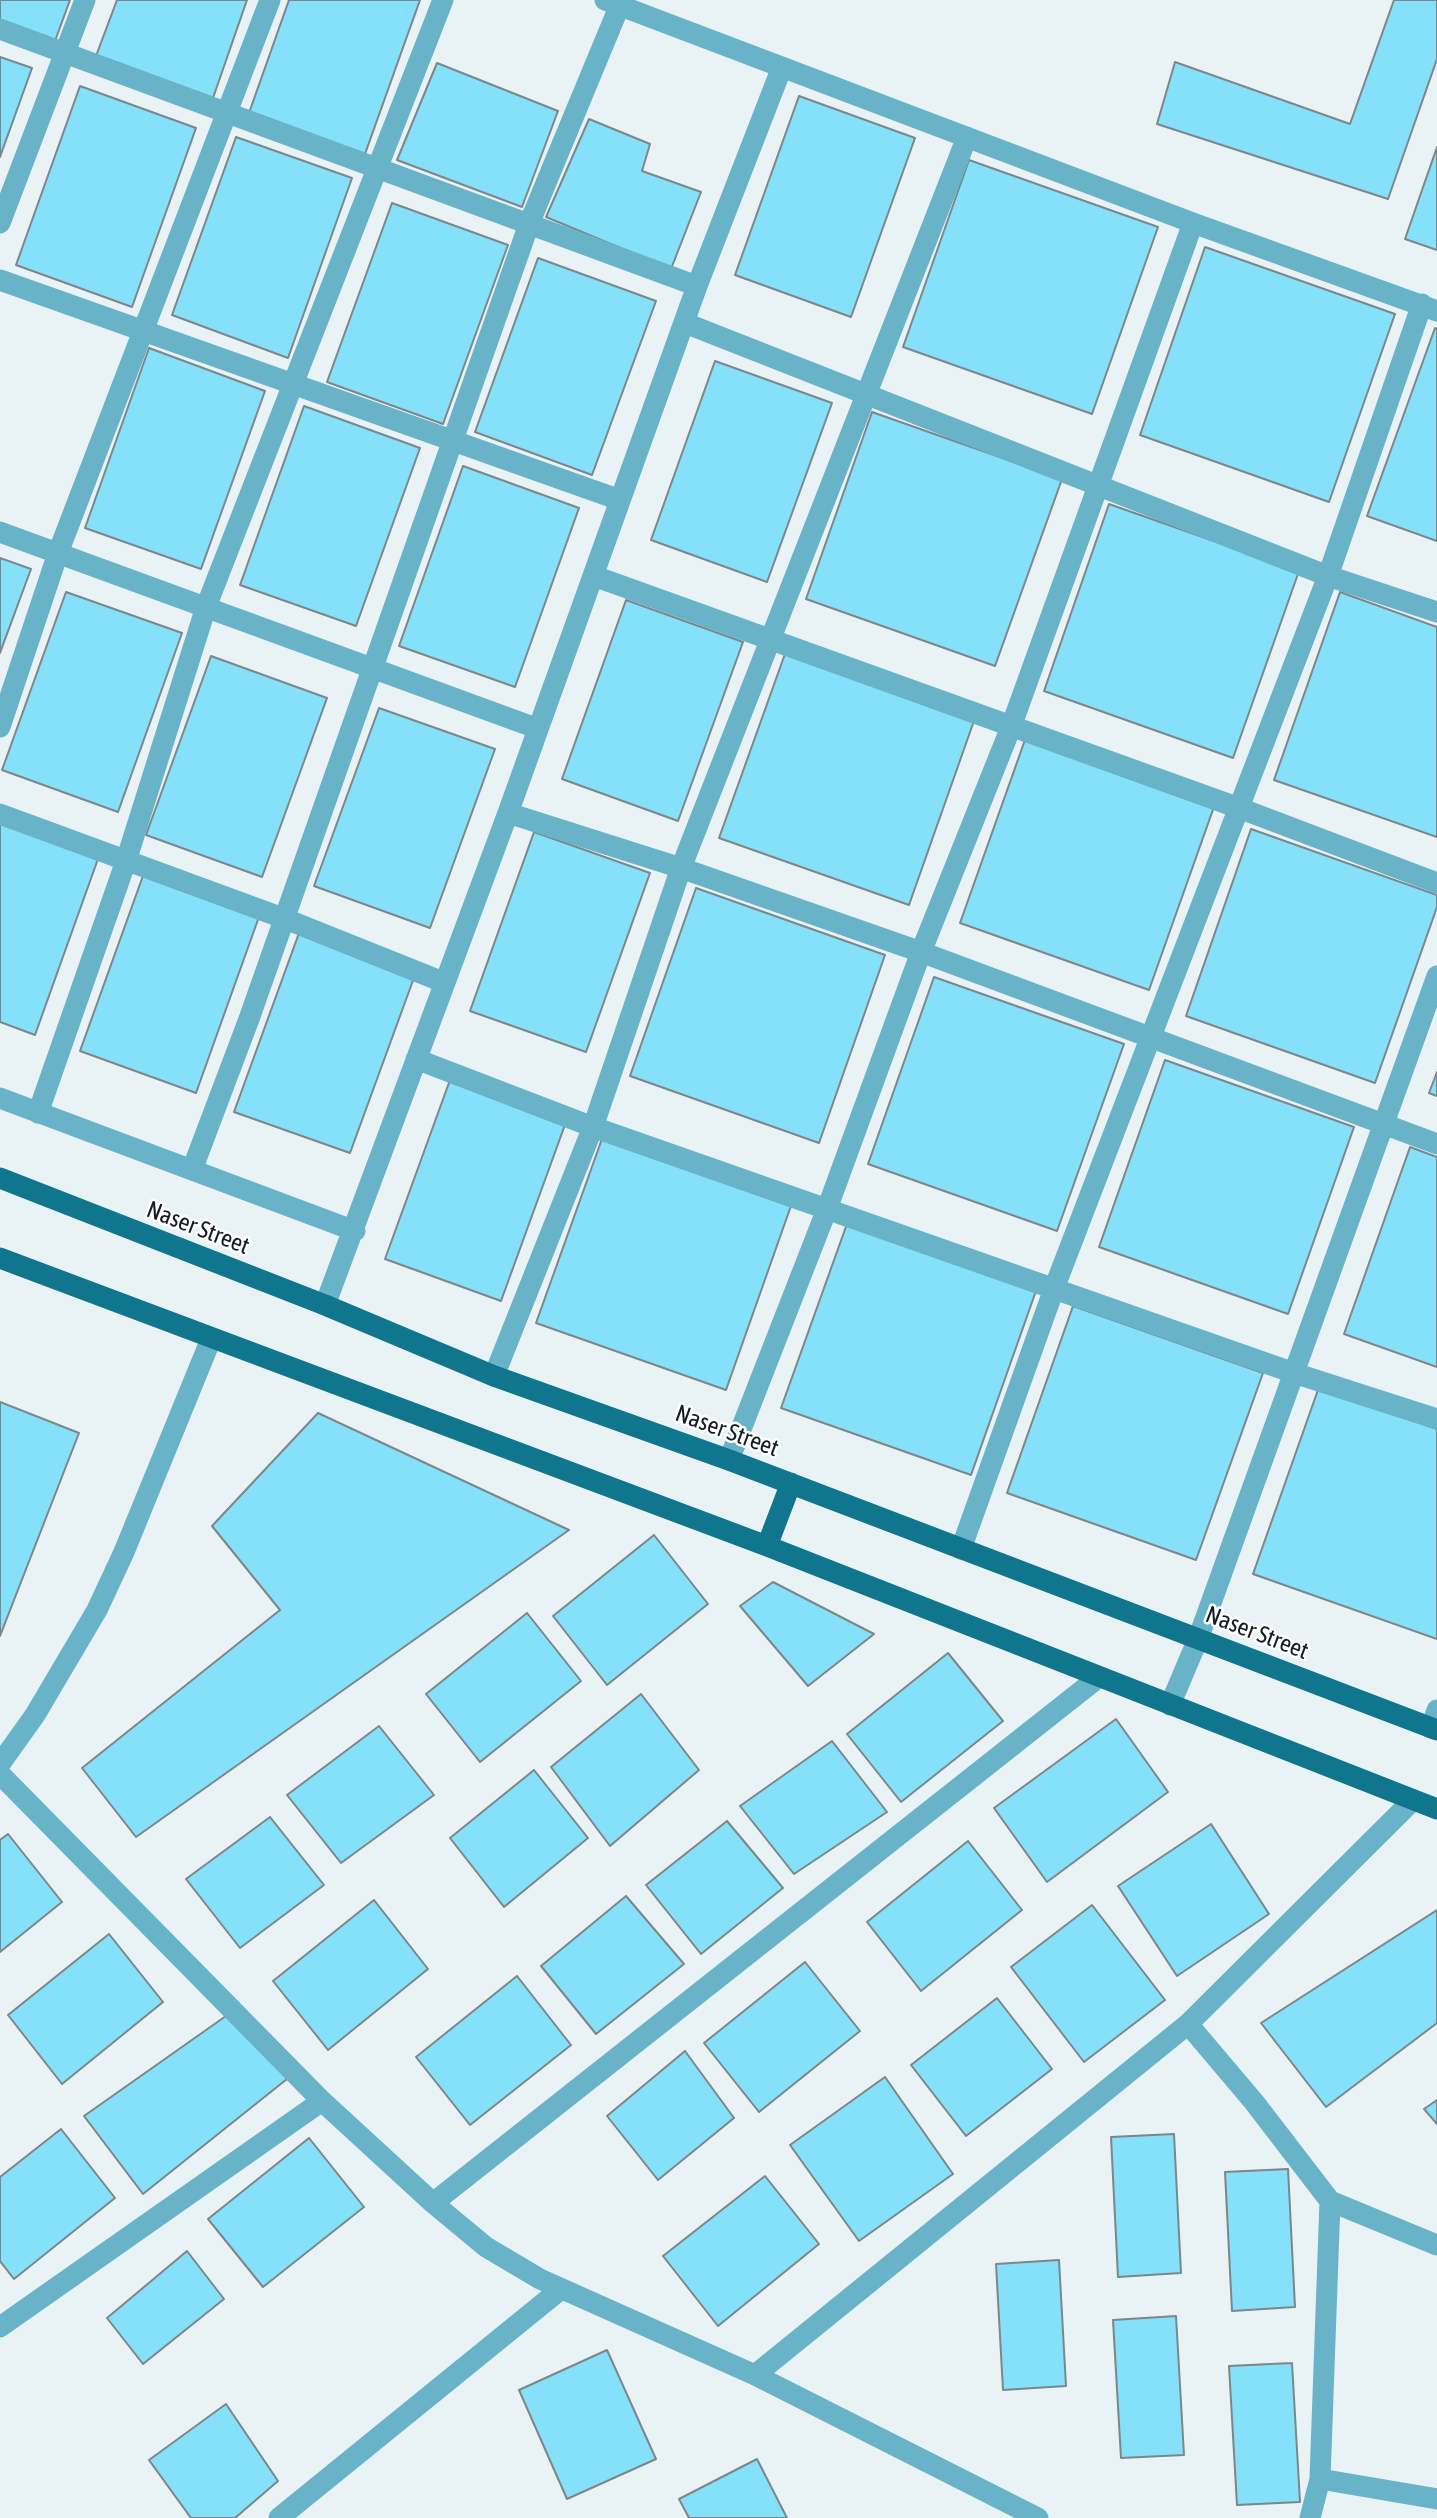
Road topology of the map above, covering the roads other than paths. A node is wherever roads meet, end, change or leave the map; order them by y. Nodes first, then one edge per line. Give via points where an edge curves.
1 (85, 0) edge
2 (270, 0) edge
3 (443, 0) edge
4 (612, 3) edge
5 (0, 29) edge
6 (62, 52) junction
7 (782, 67) junction
8 (225, 112) junction
9 (967, 137) junction
10 (378, 168) junction
11 (0, 223) edge
12 (1193, 223) junction
13 (529, 224) junction
14 (0, 280) edge
15 (697, 286) junction
16 (1429, 307) edge
17 (685, 323) junction
18 (143, 331) junction
19 (293, 384) junction
20 (867, 397) junction
21 (453, 441) junction
22 (1096, 486) junction
23 (620, 500) junction
24 (0, 532) edge
25 (58, 553) junction
26 (594, 576) junction
27 (1328, 576) junction
28 (206, 607) junction
29 (1437, 612) edge
30 (771, 639) junction
31 (371, 668) junction
32 (0, 727) edge
33 (1011, 727) junction
34 (536, 729) junction
35 (1239, 808) junction
36 (508, 813) junction
37 (0, 814) edge
38 (126, 861) junction
39 (681, 868) junction
40 (1437, 883) edge
41 (283, 918) junction
42 (921, 952) junction
43 (1437, 976) edge
44 (443, 982) junction
45 (1151, 1035) junction
46 (416, 1059) junction
47 (0, 1098) edge
48 (38, 1113) junction
49 (1383, 1125) junction
50 (593, 1127) junction
51 (1437, 1143) edge
52 (192, 1170) junction
53 (0, 1178) edge
54 (827, 1209) junction
55 (355, 1230) junction
56 (0, 1258) edge
57 (1055, 1286) junction
58 (326, 1305) junction
59 (211, 1339) junction
60 (1294, 1373) junction
61 (494, 1376) junction
62 (1437, 1419) edge
63 (729, 1460) junction
64 (791, 1483) junction
65 (767, 1546) junction
66 (961, 1549) junction
67 (1198, 1639) junction
68 (1099, 1677) junction
69 (1170, 1704) junction
70 (1435, 1723) edge
71 (0, 1764) edge
72 (0, 1774) edge
73 (1413, 1800) junction
74 (1437, 1809) edge
75 (1188, 2024) junction
76 (321, 2101) junction
77 (1330, 2201) junction
78 (433, 2203) junction
79 (1437, 2245) edge
80 (561, 2289) junction
81 (0, 2328) edge
82 (755, 2375) junction
83 (1320, 2479) junction
84 (1437, 2499) edge
85 (279, 2518) edge
86 (1038, 2518) edge
87 (1310, 2518) edge

1 - 6 street
2 - 8 street
3 - 10 street
4 - 7 street
4 - 13 street
5 - 6 street
6 - 8 street
6 - 11 street
7 - 9 street
7 - 15 street
8 - 10 street
8 - 18 street
9 - 12 street
9 - 20 street
10 - 13 street
10 - 19 street
12 - 16 street
12 - 22 street
13 - 15 street
13 - 21 street
14 - 18 street
15 - 17 street
16 - 27 street
17 - 20 street
17 - 23 street
18 - 19 street
18 - 25 street
19 - 21 street
19 - 28 street
20 - 22 street
20 - 30 street
21 - 23 street
21 - 31 street
22 - 27 street
22 - 33 street
23 - 26 street
24 - 25 street
25 - 28 street
25 - 32 street
26 - 30 street
26 - 34 street
27 - 29 street
27 - 35 street
28 - 31 street
28 - 38 street
30 - 33 street
30 - 39 street
31 - 34 street
31 - 41 street
33 - 35 street
33 - 42 street
34 - 36 street
35 - 40 street
35 - 45 street
36 - 39 street
36 - 44 street
37 - 38 street
38 - 41 street
38 - 48 street
39 - 42 street
39 - 50 street
41 - 44 street
41 - 52 street
42 - 45 street
42 - 54 street
43 - 49 street
44 - 46 street
45 - 49 street
45 - 57 street
46 - 50 street
46 - 55 street
47 - 48 street
48 - 52 street
49 - 51 street
49 - 60 street
50 - 54 street
50 - 61 street
52 - 55 street
53 - 58 main road, Naser Street
54 - 57 street
54 - 63 street
55 - 58 street
56 - 59 main road
57 - 60 street
57 - 66 street
58 - 61 main road, Naser Street
59 - 65 main road
59 - 71 street via 97,1610
60 - 62 street
60 - 67 street
61 - 63 main road, Naser Street
63 - 64 main road, Naser Street
64 - 65 main road
64 - 66 main road, Naser Street
65 - 68 main road
66 - 67 main road, Naser Street
67 - 69 street
67 - 70 main road, Naser Street
68 - 69 main road
68 - 78 street
69 - 73 main road
72 - 76 street
73 - 74 main road
73 - 75 street
75 - 77 street
75 - 82 street
76 - 78 street
76 - 81 street
77 - 79 street
77 - 83 street
78 - 80 street via 485,2247
80 - 82 street
80 - 85 street
82 - 86 street
83 - 84 street
83 - 87 street

